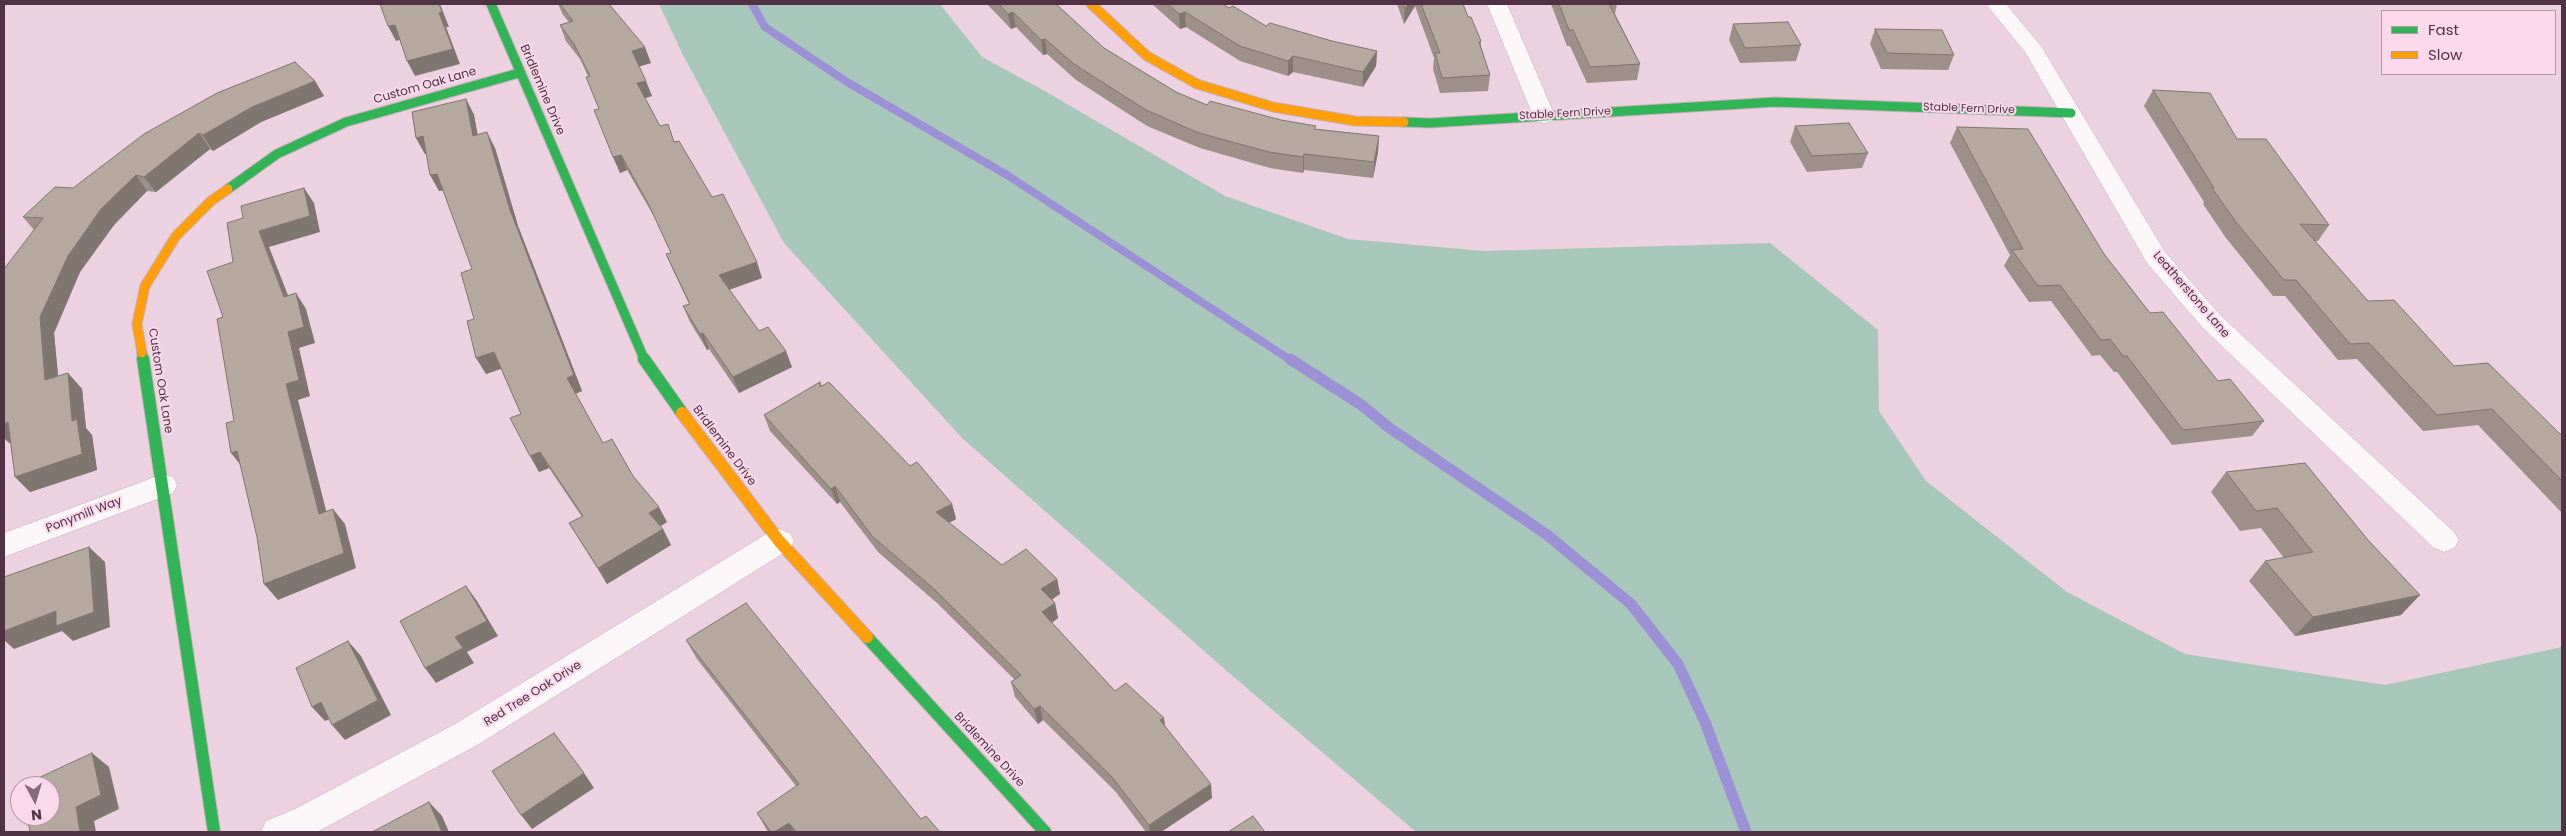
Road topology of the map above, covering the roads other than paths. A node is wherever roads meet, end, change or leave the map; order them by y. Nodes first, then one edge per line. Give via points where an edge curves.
1 (491, 4) edge
2 (1091, 4) edge
3 (1497, 4) edge
4 (1996, 4) edge
5 (519, 73) junction
6 (2070, 113) junction
7 (1544, 116) junction
8 (164, 485) junction
9 (2444, 540) dead end
10 (779, 542) junction
11 (4, 545) edge
12 (214, 832) edge
13 (278, 832) edge
14 (1045, 832) edge

1 - 5 street, Bridlemine Drive
2 - 7 street, Stable Fern Drive via 1147,56 1188,79 1273,107 1355,121 1430,123
3 - 7 street
4 - 6 street, Leatherstone Lane via 2034,50
5 - 8 street, Custom Oak Lane via 346,122 277,154 210,201 176,236 144,286 137,324
5 - 10 street, Bridlemine Drive via 647,366
6 - 7 street, Stable Fern Drive via 1775,102
6 - 9 street, Leatherstone Lane via 2156,257 2211,321
8 - 11 street, Ponymill Way
8 - 12 street, Custom Oak Lane
10 - 13 street, Red Tree Oak Drive via 467,734 307,820
10 - 14 street, Bridlemine Drive

